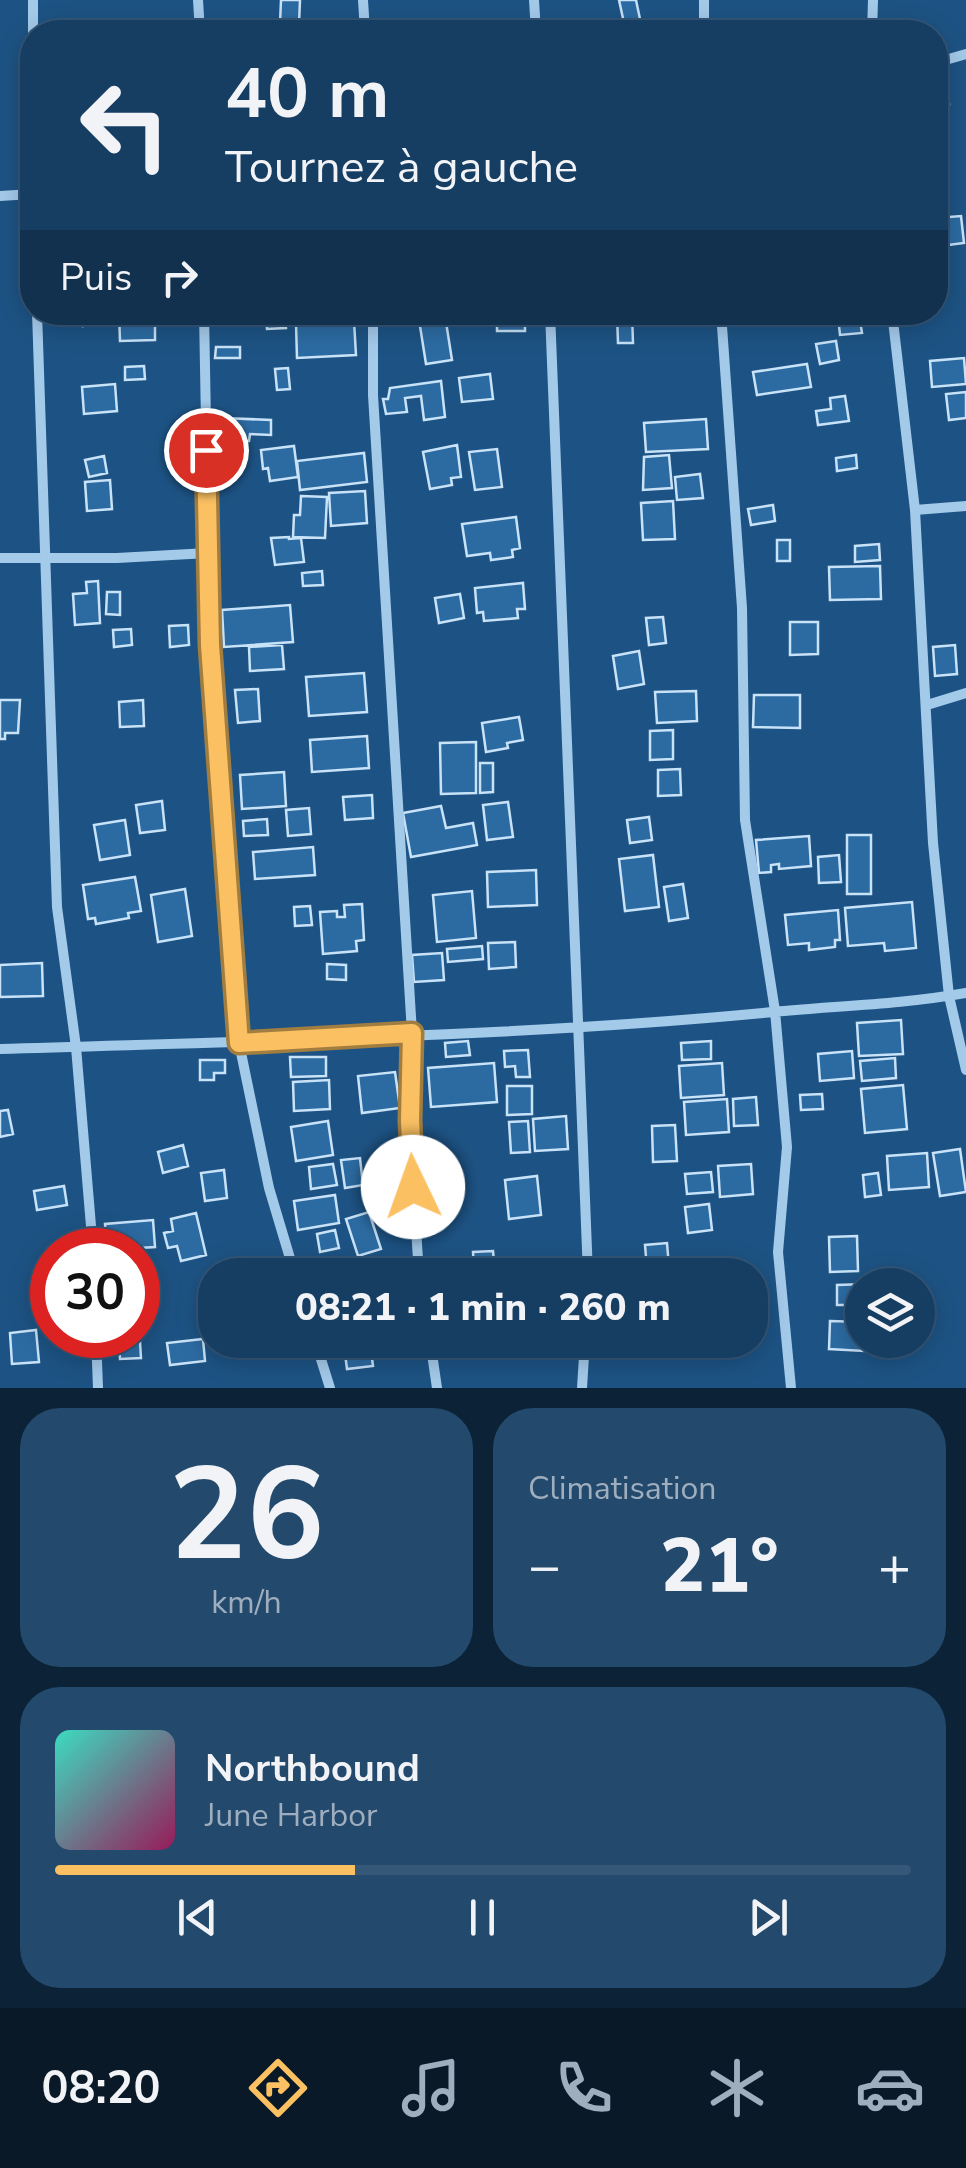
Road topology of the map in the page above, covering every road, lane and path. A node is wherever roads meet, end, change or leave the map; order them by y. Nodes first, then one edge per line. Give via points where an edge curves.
1 (37, 325) edge
2 (204, 325) edge
3 (373, 325) edge
4 (551, 325) edge
5 (722, 325) edge
6 (894, 325) edge
7 (966, 506) edge
8 (916, 510) junction
9 (208, 554) junction
10 (0, 558) edge
11 (46, 558) junction
12 (966, 693) edge
13 (927, 705) junction
14 (966, 993) edge
15 (949, 996) junction
16 (775, 1011) junction
17 (580, 1026) junction
18 (412, 1033) junction
19 (239, 1043) junction
20 (76, 1047) junction
21 (0, 1049) edge
22 (966, 1070) edge
23 (90, 1228) edge
24 (291, 1258) edge
25 (418, 1258) edge
26 (587, 1258) edge
27 (97, 1358) edge
28 (321, 1358) edge
29 (433, 1358) edge
30 (584, 1358) edge
31 (98, 1388) edge
32 (330, 1388) edge
33 (437, 1388) edge
34 (582, 1388) edge
35 (791, 1388) edge

1 - 11 street
2 - 9 street
3 - 18 street
4 - 17 street
5 - 16 street via 742,608 746,820
6 - 8 street
7 - 8 street
8 - 13 street
9 - 11 street
9 - 19 street
10 - 11 street
11 - 20 street via 57,908
12 - 13 street
13 - 15 street
14 - 15 street
15 - 16 street
15 - 22 street
16 - 17 street
16 - 35 street via 787,1147 778,1252
17 - 18 street
17 - 26 street
18 - 19 street
18 - 25 street
19 - 20 street
19 - 24 street
20 - 21 street
20 - 23 street
27 - 31 street
28 - 32 street
29 - 33 street
30 - 34 street

